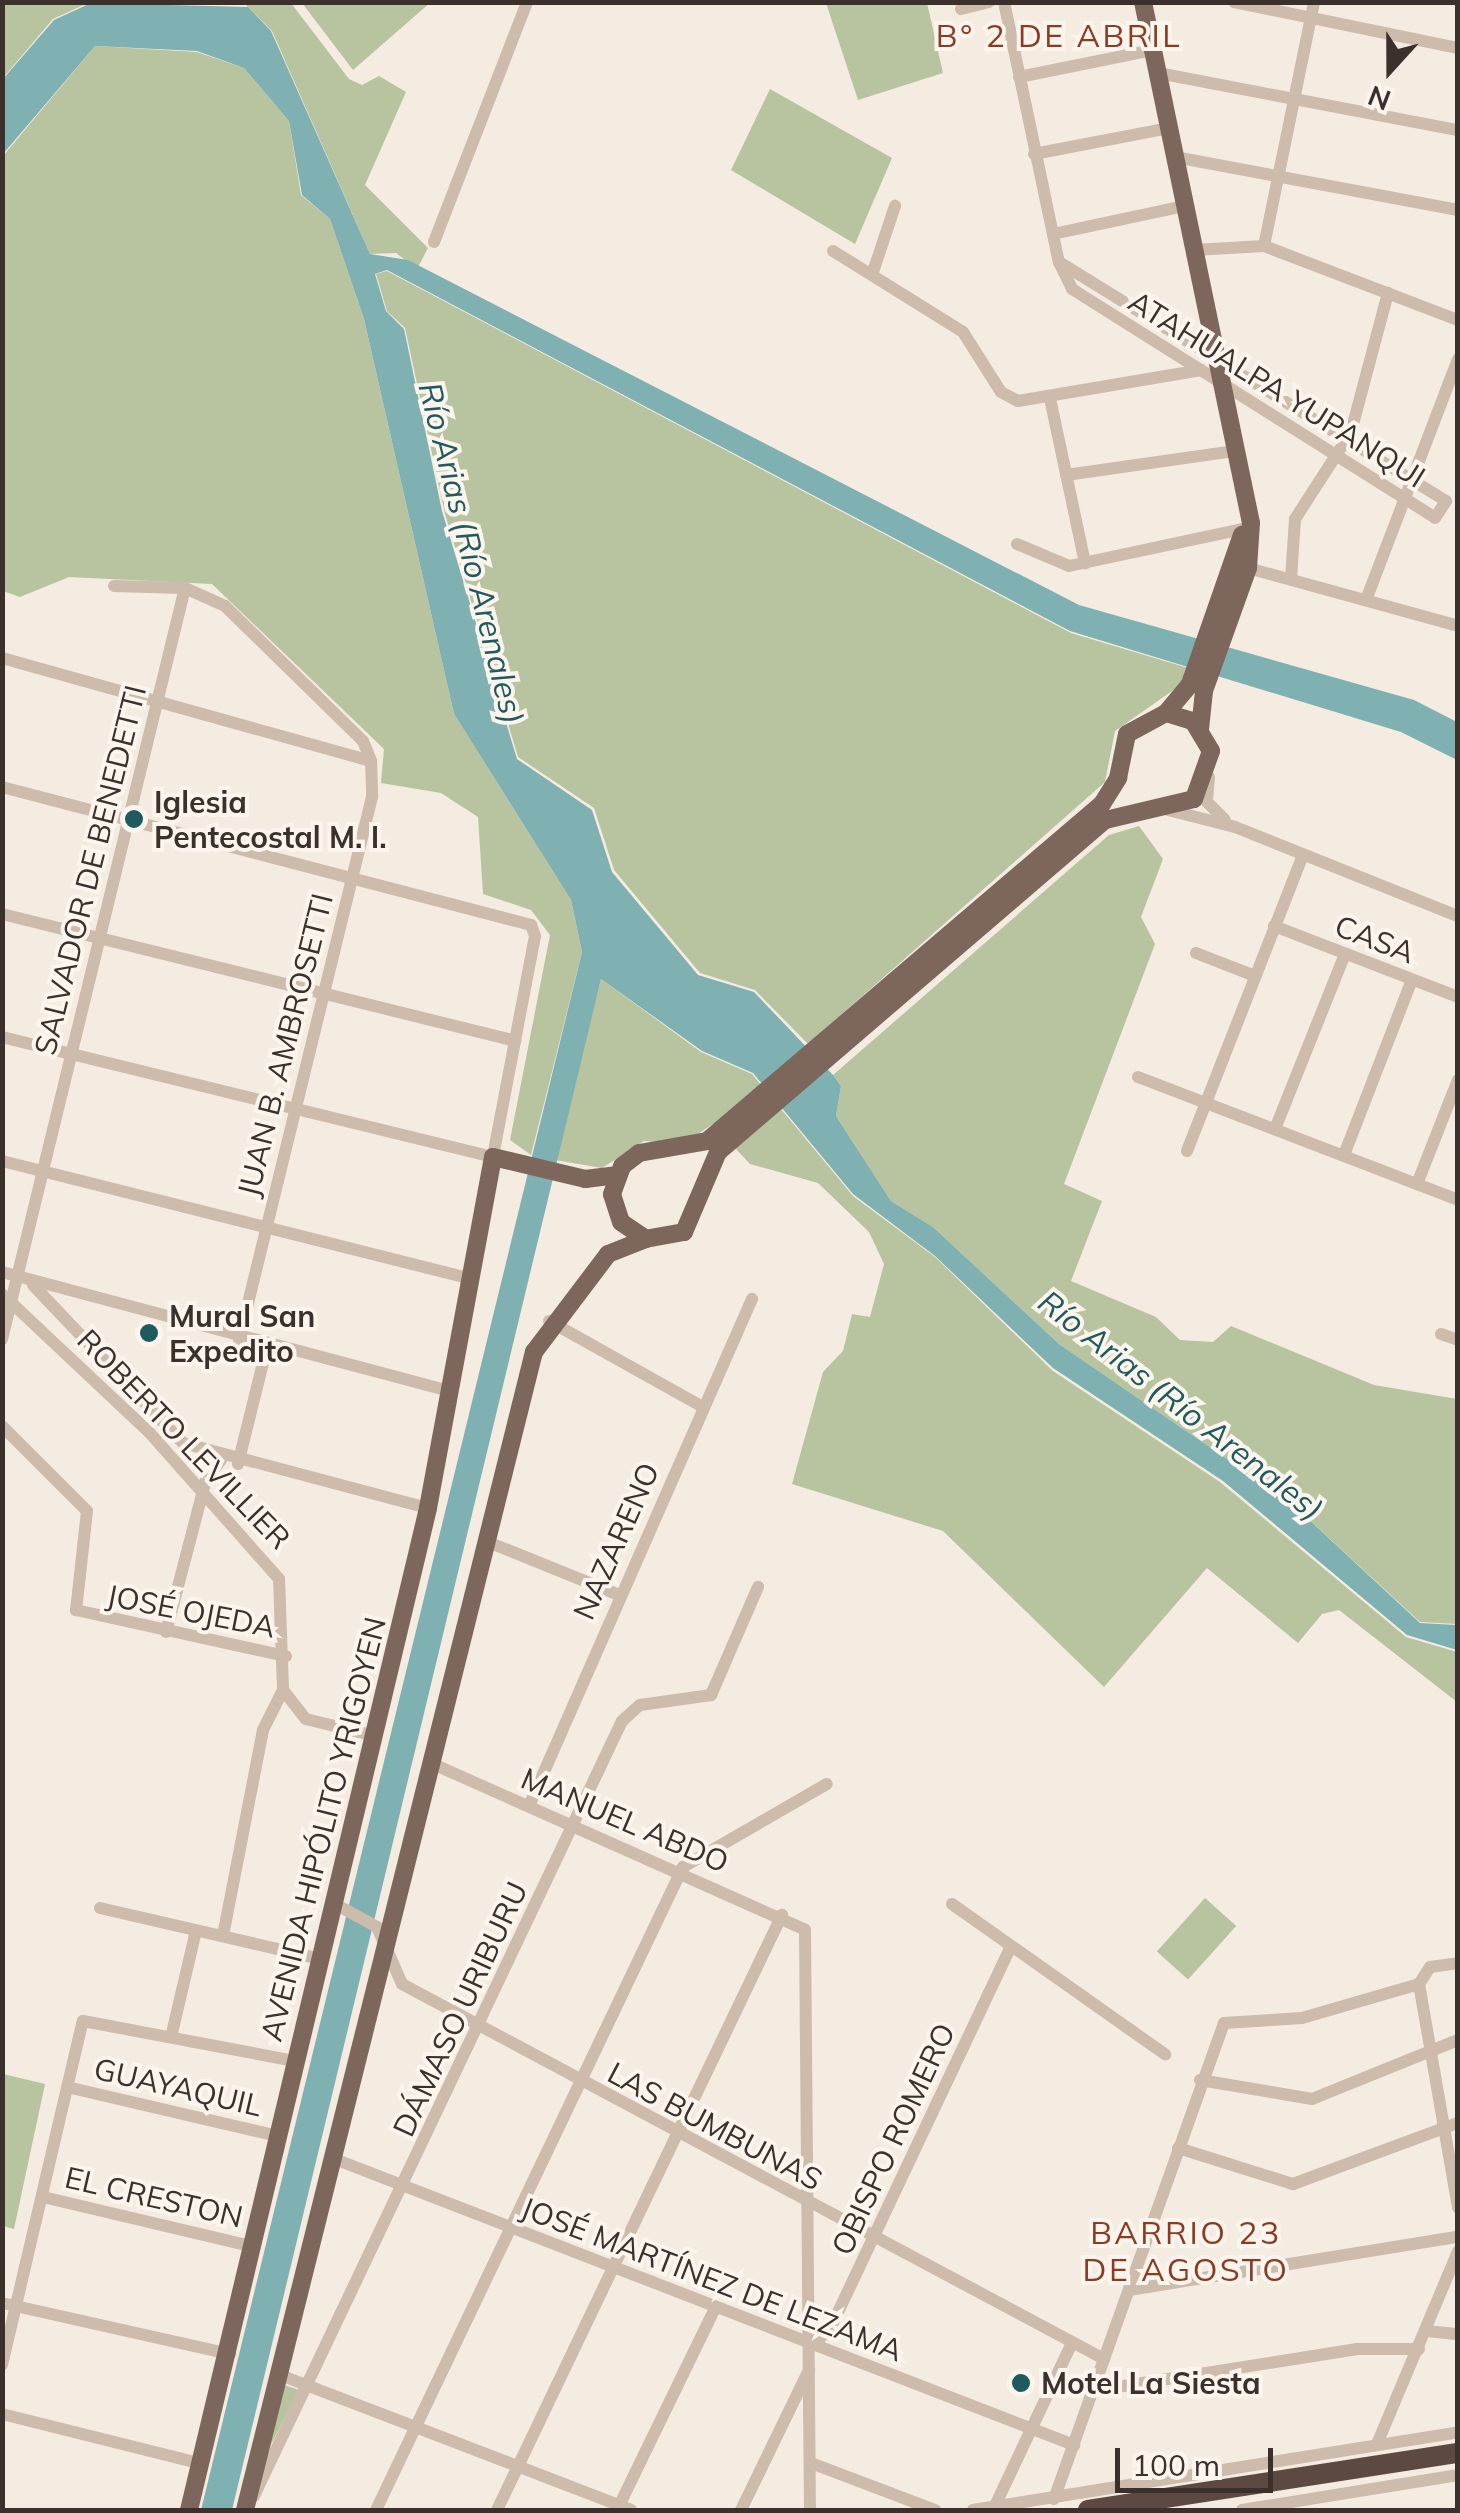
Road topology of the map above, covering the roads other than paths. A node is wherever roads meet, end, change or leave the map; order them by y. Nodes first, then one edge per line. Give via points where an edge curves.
1 (527, 2) edge
2 (990, 2) edge
3 (1004, 2) edge
4 (1142, 2) edge
5 (1234, 2) edge
6 (1314, 2) edge
7 (961, 9) dead end
8 (1311, 18) junction
9 (1458, 48) edge
10 (1153, 50) junction
11 (1158, 72) junction
12 (1019, 78) junction
13 (1296, 97) junction
14 (1169, 128) junction
15 (1458, 130) edge
16 (1034, 154) junction
17 (1175, 157) junction
18 (1281, 174) junction
19 (895, 206) dead end
20 (1186, 206) junction
21 (1458, 210) edge
22 (1053, 234) junction
23 (434, 242) dead end
24 (1264, 246) junction
25 (833, 250) dead end
26 (1194, 250) junction
27 (873, 272) junction
28 (1388, 293) junction
29 (1458, 320) edge
30 (1458, 359) edge
31 (1209, 365) junction
32 (1222, 384) junction
33 (1051, 402) junction
34 (1347, 438) junction
35 (1236, 451) junction
36 (1332, 454) junction
37 (1066, 476) junction
38 (1415, 482) junction
39 (1244, 494) junction
40 (1402, 497) junction
41 (1244, 529) junction
42 (1018, 544) dead end
43 (1085, 563) junction
44 (1248, 568) junction
45 (1292, 579) junction
46 (114, 586) dead end
47 (185, 588) junction
48 (1366, 600) junction
49 (1458, 626) edge
50 (1220, 629) junction
51 (2, 658) edge
52 (1197, 687) junction
53 (157, 702) junction
54 (1166, 714) junction
55 (1200, 728) junction
56 (371, 761) junction
57 (1209, 777) junction
58 (1118, 778) junction
59 (2, 788) edge
60 (1158, 809) junction
61 (128, 820) junction
62 (1235, 827) junction
63 (1303, 855) junction
64 (352, 876) junction
65 (2, 914) edge
66 (1458, 916) edge
67 (1274, 926) junction
68 (97, 936) junction
69 (1196, 953) dead end
70 (1345, 954) junction
71 (1255, 976) junction
72 (1412, 980) junction
73 (323, 990) junction
74 (1458, 997) edge
75 (849, 1032) junction
76 (2, 1037) edge
77 (516, 1040) junction
78 (70, 1052) junction
79 (1138, 1077) dead end
80 (1458, 1080) edge
81 (1206, 1102) junction
82 (293, 1108) junction
83 (1274, 1129) junction
84 (712, 1146) junction
85 (1187, 1151) dead end
86 (671, 1152) junction
87 (1344, 1154) junction
88 (493, 1158) junction
89 (2, 1160) edge
90 (43, 1171) junction
91 (616, 1174) junction
92 (578, 1177) junction
93 (1417, 1184) junction
94 (702, 1185) junction
95 (1458, 1200) edge
96 (612, 1204) junction
97 (266, 1226) junction
98 (646, 1239) junction
99 (2, 1272) edge
100 (18, 1278) junction
101 (471, 1280) junction
102 (34, 1285) junction
103 (8, 1297) edge
104 (752, 1299) dead end
105 (549, 1321) junction
106 (1441, 1334) dead end
107 (2, 1339) edge
108 (239, 1340) junction
109 (1458, 1340) edge
110 (266, 1347) junction
111 (450, 1391) junction
112 (702, 1407) junction
113 (2, 1426) edge
114 (221, 1460) junction
115 (238, 1464) junction
116 (203, 1490) junction
117 (428, 1508) junction
118 (488, 1542) junction
119 (758, 1587) dead end
120 (619, 1595) junction
121 (166, 1632) junction
122 (286, 1656) junction
123 (283, 1690) junction
124 (376, 1736) junction
125 (433, 1764) junction
126 (827, 1784) dead end
127 (529, 1806) junction
128 (574, 1824) junction
129 (680, 1871) junction
130 (952, 1904) dead end
131 (340, 1907) junction
132 (100, 1908) dead end
133 (395, 1912) junction
134 (782, 1916) junction
135 (377, 1928) junction
136 (196, 1932) junction
137 (223, 1935) junction
138 (1012, 1947) junction
139 (385, 1953) junction
140 (321, 1958) junction
141 (1458, 1962) edge
142 (1419, 1984) junction
143 (480, 2027) junction
144 (172, 2033) junction
145 (1458, 2040) edge
146 (1430, 2048) junction
147 (1165, 2054) dead end
148 (295, 2061) junction
149 (1200, 2080) junction
150 (578, 2081) junction
151 (67, 2086) junction
152 (1452, 2125) edge
153 (675, 2134) junction
154 (278, 2136) junction
155 (1178, 2148) junction
156 (332, 2158) junction
157 (405, 2184) junction
158 (43, 2197) junction
159 (810, 2205) junction
160 (1458, 2208) edge
161 (508, 2226) junction
162 (1458, 2237) edge
163 (873, 2240) junction
164 (254, 2246) junction
165 (1458, 2251) edge
166 (612, 2268) junction
167 (1128, 2290) junction
168 (10, 2303) edge
169 (715, 2308) junction
170 (1427, 2331) junction
171 (1458, 2334) edge
172 (812, 2346) junction
173 (1070, 2347) junction
174 (1418, 2349) junction
175 (230, 2354) junction
176 (1104, 2359) junction
177 (812, 2364) junction
178 (2, 2365) edge
179 (280, 2374) junction
180 (311, 2383) junction
181 (1092, 2391) junction
182 (2, 2414) edge
183 (415, 2427) junction
184 (1033, 2429) junction
185 (1458, 2432) edge
186 (1377, 2444) junction
187 (1074, 2445) junction
188 (1458, 2454) edge
189 (810, 2463) junction
190 (202, 2464) junction
191 (1458, 2465) edge
192 (517, 2467) junction
193 (1458, 2475) edge
194 (1054, 2499) junction
195 (625, 2508) edge
196 (994, 2508) edge
197 (190, 2510) edge
198 (246, 2510) edge
199 (376, 2510) edge
200 (497, 2510) edge
201 (741, 2510) edge
202 (810, 2510) edge
203 (935, 2510) edge
204 (973, 2510) edge
205 (1088, 2510) edge
206 (1184, 2510) edge
207 (1242, 2510) edge

1 - 23 street
2 - 7 street
3 - 12 street
4 - 10 main road
5 - 8 street
6 - 8 street
8 - 9 street
8 - 13 street
10 - 11 main road
10 - 12 street
11 - 13 street
11 - 14 main road
12 - 16 street
13 - 15 street
13 - 18 street
14 - 16 street
14 - 17 main road
16 - 22 street
17 - 18 street
17 - 20 main road
18 - 21 street
18 - 24 street
19 - 27 street
20 - 22 street
20 - 26 main road
22 - 31 street, ATAHUALPA YUPANQUI via 1059,262
24 - 26 street
24 - 28 street
25 - 27 street
26 - 31 main road
27 - 33 street via 963,332 1008,398
28 - 29 street
28 - 34 street
30 - 38 street
31 - 32 main road
31 - 33 street
31 - 34 street, ATAHUALPA YUPANQUI
32 - 35 main road
32 - 36 street, ATAHUALPA YUPANQUI
33 - 37 street
34 - 36 street
34 - 38 street, ATAHUALPA YUPANQUI
35 - 37 street
35 - 39 main road
36 - 40 street, ATAHUALPA YUPANQUI
36 - 45 street via 1295,519
37 - 43 street
38 - 40 street
38 - 40 street, ATAHUALPA YUPANQUI via 1446,501 1435,518
39 - 41 main road
39 - 44 main road
40 - 48 street
41 - 43 street
41 - 50 main road
42 - 43 street via 1062,566
44 - 45 street
44 - 50 main road
45 - 48 street
46 - 47 street
47 - 53 street, SALVADOR DE BENEDETTI
47 - 56 street via 243,620 363,742
48 - 49 street
50 - 52 main road
51 - 53 street
52 - 54 main road
52 - 55 main road
53 - 56 street
53 - 61 street, SALVADOR DE BENEDETTI
54 - 55 main road
54 - 58 main road via 1127,734
55 - 57 main road via 1212,751
56 - 64 street, JUAN B. AMBROSETTI
57 - 60 main road via 1194,799
57 - 62 street via 1210,808
58 - 60 main road
58 - 75 main road via 1102,804
59 - 61 street
60 - 62 street
60 - 75 main road via 1105,820
61 - 64 street
61 - 68 street, SALVADOR DE BENEDETTI
62 - 63 street
63 - 66 street
63 - 67 street
64 - 73 street, JUAN B. AMBROSETTI
64 - 77 street via 532,926
65 - 68 street
67 - 70 street, CASA
67 - 71 street
68 - 73 street
68 - 78 street, SALVADOR DE BENEDETTI
69 - 71 street
70 - 72 street, CASA
70 - 83 street
71 - 81 street
72 - 74 street, CASA
72 - 87 street
73 - 77 street
73 - 82 street, JUAN B. AMBROSETTI
75 - 84 main road
76 - 78 street
77 - 88 street
78 - 82 street
78 - 90 street, SALVADOR DE BENEDETTI
79 - 81 street
80 - 93 street
81 - 83 street
81 - 85 street
82 - 88 street
82 - 97 street, JUAN B. AMBROSETTI
83 - 87 street
84 - 86 main road
84 - 94 main road
86 - 91 main road via 639,1153
86 - 94 main road
87 - 93 street
88 - 92 main road
88 - 101 main road, AVENIDA HIPÓLITO YRIGOYEN
89 - 90 street
90 - 97 street
90 - 100 street, SALVADOR DE BENEDETTI
91 - 92 main road
91 - 96 main road
92 - 96 main road
93 - 95 street
94 - 98 main road via 693,1223 672,1238
96 - 98 main road
97 - 101 street
97 - 108 street, JUAN B. AMBROSETTI
98 - 105 main road via 613,1249
99 - 100 street
100 - 102 street
100 - 103 street, SALVADOR DE BENEDETTI
101 - 111 main road, AVENIDA HIPÓLITO YRIGOYEN
102 - 108 street
102 - 114 street, ROBERTO LEVILLIER via 183,1443
103 - 107 street, SALVADOR DE BENEDETTI
103 - 116 street, ROBERTO LEVILLIER
104 - 112 street, NAZARENO
105 - 112 street
105 - 118 main road
106 - 109 street
108 - 110 street
110 - 111 street
110 - 115 street
111 - 117 main road, AVENIDA HIPÓLITO YRIGOYEN
112 - 120 street, NAZARENO
113 - 121 street, JOSÉ OJEDA via 88,1511 72,1596 86,1616
114 - 115 street
114 - 116 street
115 - 117 street
116 - 121 street
116 - 122 street, ROBERTO LEVILLIER via 274,1567
117 - 124 main road, AVENIDA HIPÓLITO YRIGOYEN
118 - 120 street
118 - 125 main road
119 - 128 street, DÁMASO URIBURU via 716,1690 628,1714
120 - 127 street, NAZARENO
121 - 122 street, JOSÉ OJEDA
122 - 123 street, ROBERTO LEVILLIER
123 - 124 street via 306,1718
123 - 137 street, ROBERTO LEVILLIER via 263,1730
124 - 131 main road, AVENIDA HIPÓLITO YRIGOYEN
125 - 127 street, MANUEL ABDO
125 - 133 main road
126 - 129 street
127 - 128 street, MANUEL ABDO
128 - 129 street, MANUEL ABDO
128 - 143 street, DÁMASO URIBURU
129 - 134 street, MANUEL ABDO
129 - 150 street
130 - 138 street
131 - 135 street
131 - 140 main road, AVENIDA HIPÓLITO YRIGOYEN
132 - 136 street
133 - 135 street
133 - 139 main road
134 - 153 street
134 - 159 street, MANUEL ABDO via 806,1935
135 - 139 street, LAS BUMBUNAS
136 - 137 street
136 - 144 street
137 - 140 street
138 - 147 street
138 - 163 street, OBISPO ROMERO
139 - 143 street, LAS BUMBUNAS via 402,1984
139 - 156 main road
140 - 148 main road, AVENIDA HIPÓLITO YRIGOYEN
141 - 142 street via 1430,1967
142 - 146 street
142 - 149 street via 1294,2019 1236,2016 1220,2028
143 - 150 street, LAS BUMBUNAS
143 - 157 street, DÁMASO URIBURU
144 - 148 street
144 - 151 street via 97,2016 80,2024
145 - 146 street
146 - 149 street via 1312,2098
146 - 152 street
148 - 154 main road, AVENIDA HIPÓLITO YRIGOYEN
149 - 155 street
150 - 153 street, LAS BUMBUNAS
150 - 161 street
151 - 154 street, GUAYAQUIL
151 - 158 street
152 - 155 street via 1294,2184
152 - 160 street
153 - 159 street, LAS BUMBUNAS
153 - 166 street
154 - 164 main road, AVENIDA HIPÓLITO YRIGOYEN
155 - 167 street
156 - 157 street, JOSÉ MARTÍNEZ DE LEZAMA
156 - 179 main road
157 - 161 street, JOSÉ MARTÍNEZ DE LEZAMA
157 - 180 street, DÁMASO URIBURU
158 - 164 street, EL CRESTON
158 - 168 street
159 - 163 street, LAS BUMBUNAS
159 - 172 street
161 - 166 street, JOSÉ MARTÍNEZ DE LEZAMA
161 - 183 street
162 - 167 street
163 - 172 street, OBISPO ROMERO via 831,2327
163 - 173 street, LAS BUMBUNAS
164 - 175 main road, AVENIDA HIPÓLITO YRIGOYEN
165 - 170 street
166 - 169 street, JOSÉ MARTÍNEZ DE LEZAMA
166 - 192 street
167 - 176 street
168 - 175 street
168 - 178 street
169 - 172 street, JOSÉ MARTÍNEZ DE LEZAMA
169 - 195 street
170 - 171 street
170 - 174 street
172 - 177 street
172 - 184 street, JOSÉ MARTÍNEZ DE LEZAMA
173 - 176 street, LAS BUMBUNAS
173 - 184 street
174 - 181 street via 1356,2349
174 - 186 street
175 - 190 main road, AVENIDA HIPÓLITO YRIGOYEN
176 - 181 street
177 - 189 street
177 - 201 street
179 - 180 street
179 - 198 main road
180 - 183 street
180 - 198 street, DÁMASO URIBURU
181 - 187 street
182 - 190 street
183 - 192 street
183 - 199 street
184 - 187 street, JOSÉ MARTÍNEZ DE LEZAMA
184 - 196 street
185 - 186 street
186 - 194 street
187 - 194 street
188 - 205 highway
189 - 202 street
189 - 203 street
190 - 197 main road, AVENIDA HIPÓLITO YRIGOYEN
191 - 206 highway
192 - 195 street
192 - 200 street
193 - 207 street
194 - 196 street
196 - 204 street

